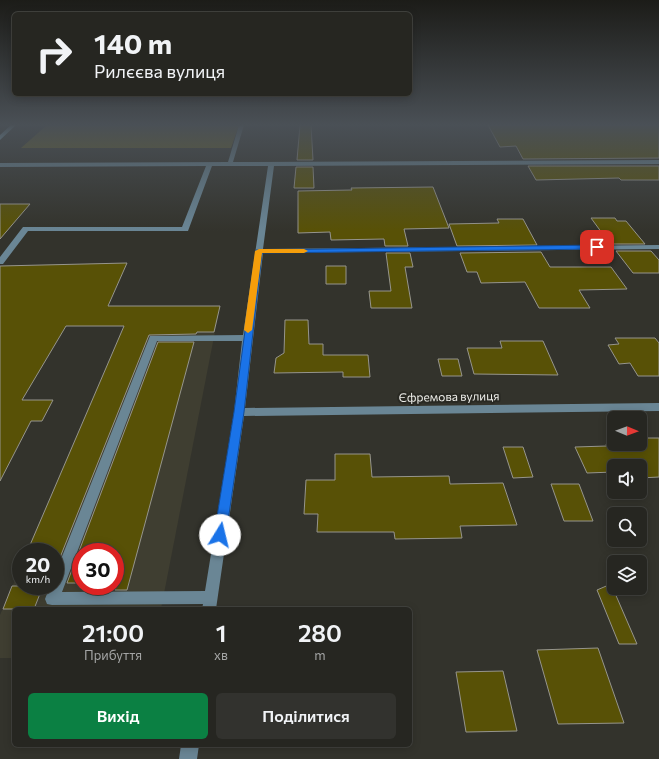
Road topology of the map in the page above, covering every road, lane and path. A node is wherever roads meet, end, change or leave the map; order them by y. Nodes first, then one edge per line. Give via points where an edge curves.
1 (231, 160) edge
2 (659, 162) edge
3 (210, 164) junction
4 (230, 164) junction
5 (0, 165) edge
6 (271, 165) junction
7 (659, 247) edge
8 (259, 251) junction
9 (0, 262) edge
10 (247, 338) junction
11 (659, 407) edge
12 (239, 412) junction
13 (211, 597) junction
14 (209, 607) edge
15 (190, 747) edge
16 (188, 759) edge

1 - 4 street
2 - 6 street
3 - 4 street
3 - 5 street
3 - 9 street via 185,228 26,229
4 - 6 street
6 - 8 street
7 - 8 street
8 - 10 street
10 - 12 street
10 - 13 street via 153,338 52,599
11 - 12 street, Єфремова вулиця
12 - 13 street
13 - 14 street
15 - 16 street

